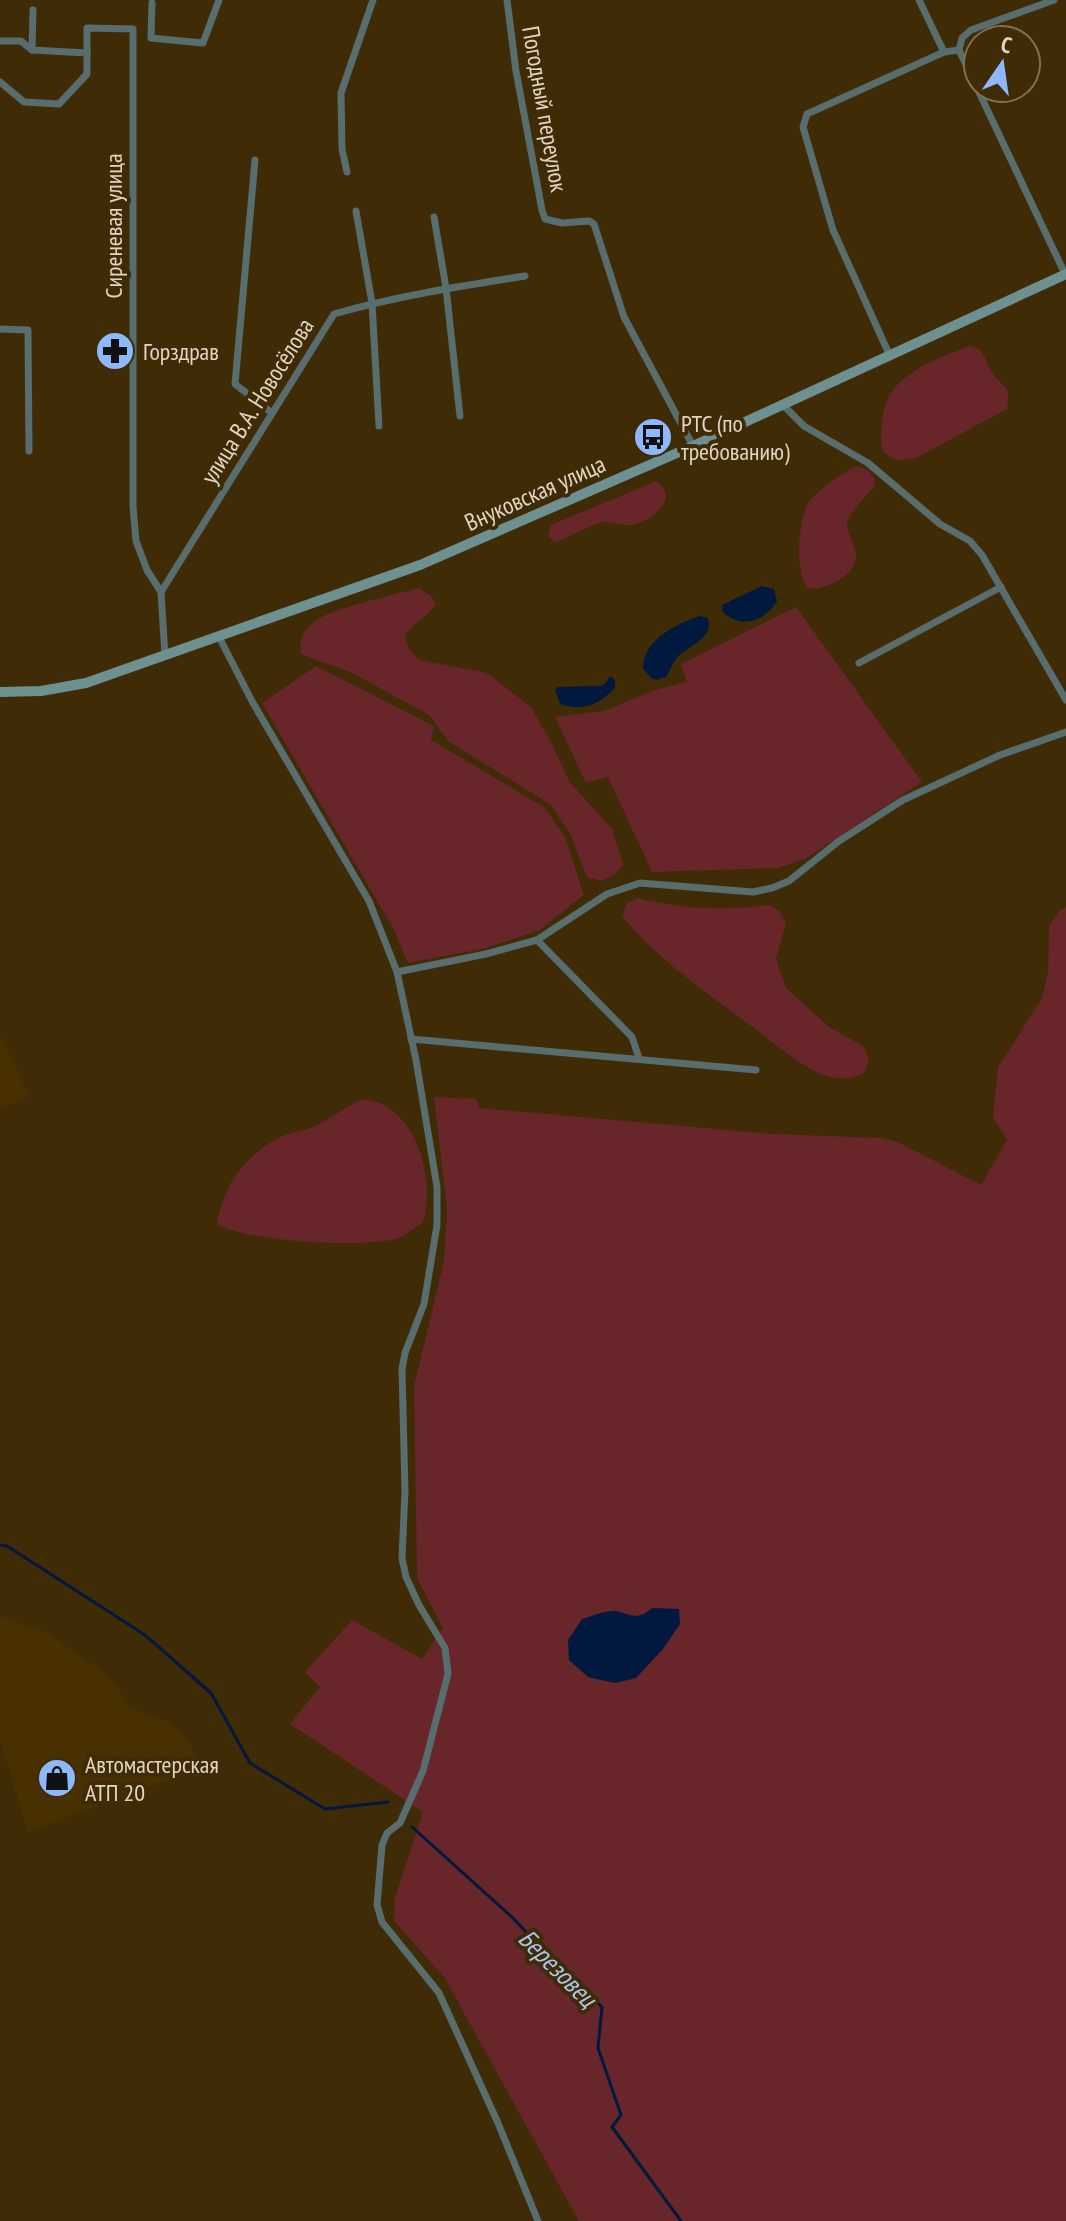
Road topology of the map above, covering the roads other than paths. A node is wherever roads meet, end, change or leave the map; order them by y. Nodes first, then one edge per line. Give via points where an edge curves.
1 (219, 0) edge
2 (373, 0) edge
3 (507, 0) edge
4 (919, 0) edge
5 (1054, 0) edge
6 (152, 3) dead end
7 (33, 10) dead end
8 (0, 41) edge
9 (32, 50) junction
10 (959, 50) junction
11 (944, 52) junction
12 (87, 53) junction
13 (0, 82) edge
14 (255, 160) dead end
15 (347, 172) dead end
16 (356, 211) dead end
17 (434, 217) dead end
18 (1065, 274) edge
19 (525, 276) dead end
20 (446, 288) junction
21 (372, 303) junction
22 (0, 329) edge
23 (890, 356) junction
24 (783, 405) junction
25 (272, 413) junction
26 (460, 416) dead end
27 (379, 426) dead end
28 (693, 446) junction
29 (29, 451) dead end
30 (1001, 587) junction
31 (161, 592) junction
32 (219, 637) junction
33 (165, 656) junction
34 (859, 663) dead end
35 (0, 692) edge
36 (1066, 700) edge
37 (1066, 732) edge
38 (537, 940) junction
39 (397, 972) junction
40 (411, 1039) junction
41 (639, 1058) junction
42 (756, 1070) dead end
43 (538, 2221) edge

1 - 6 street via 203,43 151,38
2 - 15 street via 341,93
3 - 28 street, Погодный переулок via 545,219 594,224 624,317
4 - 11 street
5 - 10 street via 971,30
7 - 9 street
8 - 9 street via 21,41
9 - 12 street
10 - 11 street
10 - 18 street
11 - 23 street via 807,114 803,127 833,230
12 - 13 street via 87,74 59,104 24,102
12 - 31 street, Сиреневая улица via 87,28 133,29 133,506 136,541
14 - 25 street via 235,384
16 - 21 street
17 - 20 street
18 - 23 main road, Внуковская улица
19 - 20 street, улица В.А. Новосёлова
20 - 21 street, улица В.А. Новосёлова
20 - 26 street
21 - 25 street, улица В.А. Новосёлова via 334,314
21 - 27 street
22 - 29 street via 28,330
23 - 24 main road, Внуковская улица
24 - 28 main road, Внуковская улица
24 - 30 street via 804,426 868,463 940,524 970,541
25 - 31 street, улица В.А. Новосёлова
28 - 32 main road, Внуковская улица via 420,565
30 - 34 street
30 - 36 street
31 - 33 street, Сиреневая улица
32 - 33 main road, Внуковская улица
32 - 39 street via 369,901
33 - 35 main road, Внуковская улица via 67,688
37 - 38 street via 1000,755 903,800 772,888 753,892 640,883 607,894
38 - 39 street
38 - 41 street via 632,1037
39 - 40 street
40 - 41 street
40 - 43 street via 437,1212 424,1304 402,1369 402,1558 419,1605 445,1648 448,1674 423,1771 400,1823 382,1845 377,1905 382,1922 439,1993
41 - 42 street

